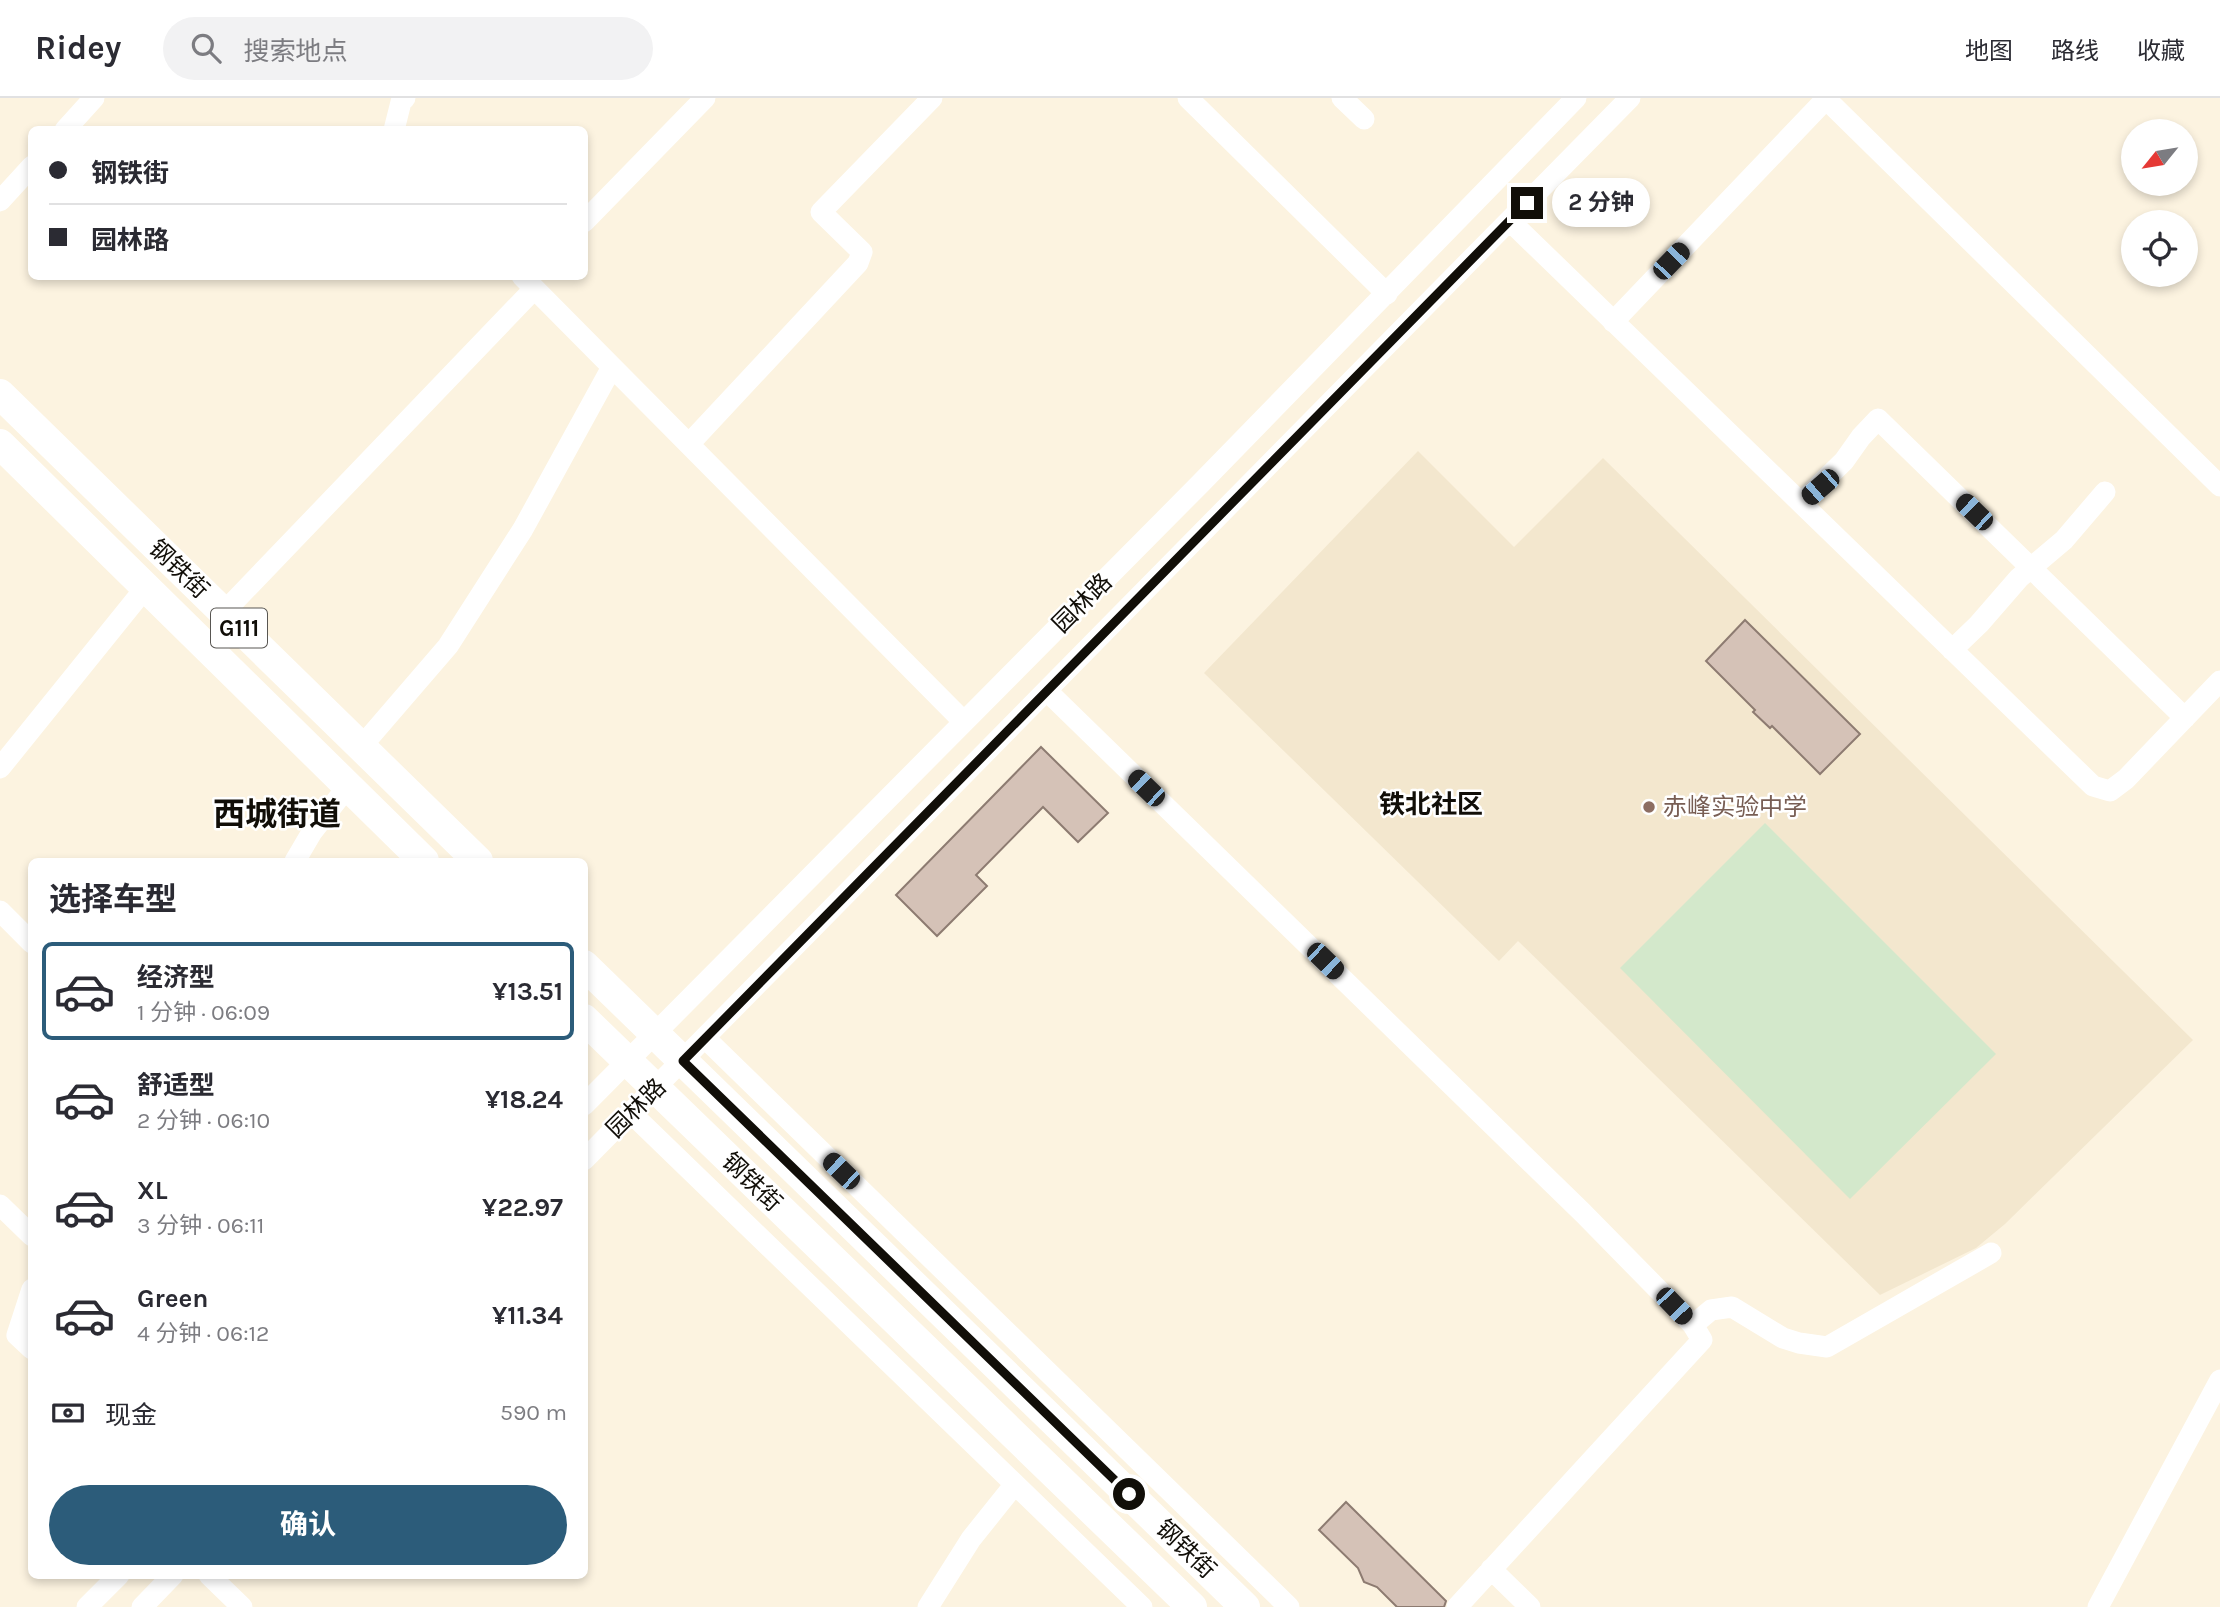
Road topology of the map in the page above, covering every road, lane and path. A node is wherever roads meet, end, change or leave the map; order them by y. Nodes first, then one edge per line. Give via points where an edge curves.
1 (94, 98) edge
2 (405, 98) edge
3 (705, 98) edge
4 (932, 98) edge
5 (1188, 98) edge
6 (1342, 98) edge
7 (1576, 98) edge
8 (1630, 98) edge
9 (1364, 119) dead end
10 (69, 126) edge
11 (395, 126) edge
12 (28, 170) edge
13 (0, 201) edge
14 (588, 218) edge
15 (1510, 221) junction
16 (529, 281) edge
17 (1387, 294) junction
18 (1613, 322) junction
19 (612, 367) junction
20 (0, 394) edge
21 (0, 444) edge
22 (689, 444) junction
23 (2220, 486) edge
24 (2105, 492) dead end
25 (1801, 503) junction
26 (2031, 568) junction
27 (146, 587) junction
28 (224, 612) junction
29 (1952, 650) junction
30 (2220, 681) edge
31 (1047, 691) junction
32 (2185, 718) junction
33 (964, 722) junction
34 (361, 747) junction
35 (0, 768) edge
36 (348, 786) junction
37 (297, 858) edge
38 (421, 858) edge
39 (475, 858) edge
40 (2, 916) edge
41 (28, 939) edge
42 (588, 969) edge
43 (588, 1023) edge
44 (655, 1034) junction
45 (705, 1038) junction
46 (628, 1061) junction
47 (683, 1061) junction
48 (655, 1088) junction
49 (588, 1101) edge
50 (631, 1113) junction
51 (588, 1156) edge
52 (0, 1205) edge
53 (28, 1232) edge
54 (1991, 1253) dead end
55 (28, 1301) edge
56 (1693, 1325) junction
57 (28, 1345) edge
58 (2220, 1380) edge
59 (1015, 1484) junction
60 (1491, 1569) junction
61 (115, 1579) edge
62 (169, 1579) edge
63 (213, 1579) edge
64 (87, 1607) edge
65 (142, 1607) edge
66 (242, 1607) edge
67 (928, 1607) edge
68 (1142, 1607) edge
69 (1192, 1607) edge
70 (1245, 1607) edge
71 (1289, 1607) edge
72 (1457, 1607) edge
73 (1530, 1607) edge
74 (2098, 1607) edge

1 - 10 street
2 - 11 street
3 - 14 street
4 - 22 street via 821,212 862,252 858,263
5 - 17 street
6 - 9 street
7 - 17 street, 园林路
8 - 15 street, 园林路
12 - 13 street
15 - 18 street
15 - 31 street, 园林路
16 - 19 street
16 - 28 street
17 - 33 street, 园林路
18 - 23 street via 1826,99
18 - 25 street
19 - 22 street
19 - 34 street via 523,529 447,646
20 - 28 highway, 钢铁街 / G111
21 - 27 highway, 钢铁街
22 - 33 street
24 - 26 street via 2064,540
25 - 26 street via 1878,419
25 - 29 street
26 - 29 street
26 - 32 street
27 - 35 street
27 - 36 highway, 钢铁街
28 - 34 highway, 钢铁街 / G111
29 - 32 street via 2093,786 2109,791
30 - 32 street
31 - 45 street, 园林路
31 - 56 street
33 - 44 street, 园林路
34 - 39 highway, 钢铁街 / G111
36 - 37 street
36 - 38 highway, 钢铁街
40 - 41 street
42 - 44 highway, 钢铁街
43 - 46 highway, 钢铁街
44 - 46 street, 园林路
44 - 47 highway, 钢铁街
45 - 47 street, 园林路
45 - 71 street
46 - 48 highway, 钢铁街
46 - 49 street, 园林路
47 - 48 street, 园林路
47 - 70 highway, 钢铁街
48 - 50 street, 园林路
48 - 69 highway, 钢铁街
50 - 51 street, 园林路
50 - 59 street
52 - 53 street
54 - 56 street via 1827,1346 1783,1338 1732,1307 1711,1310
55 - 57 street via 17,1335
56 - 60 street via 1702,1340
58 - 74 street
59 - 67 street via 971,1539
59 - 68 street
60 - 72 street
60 - 73 street
61 - 64 street
62 - 65 street
63 - 66 street

